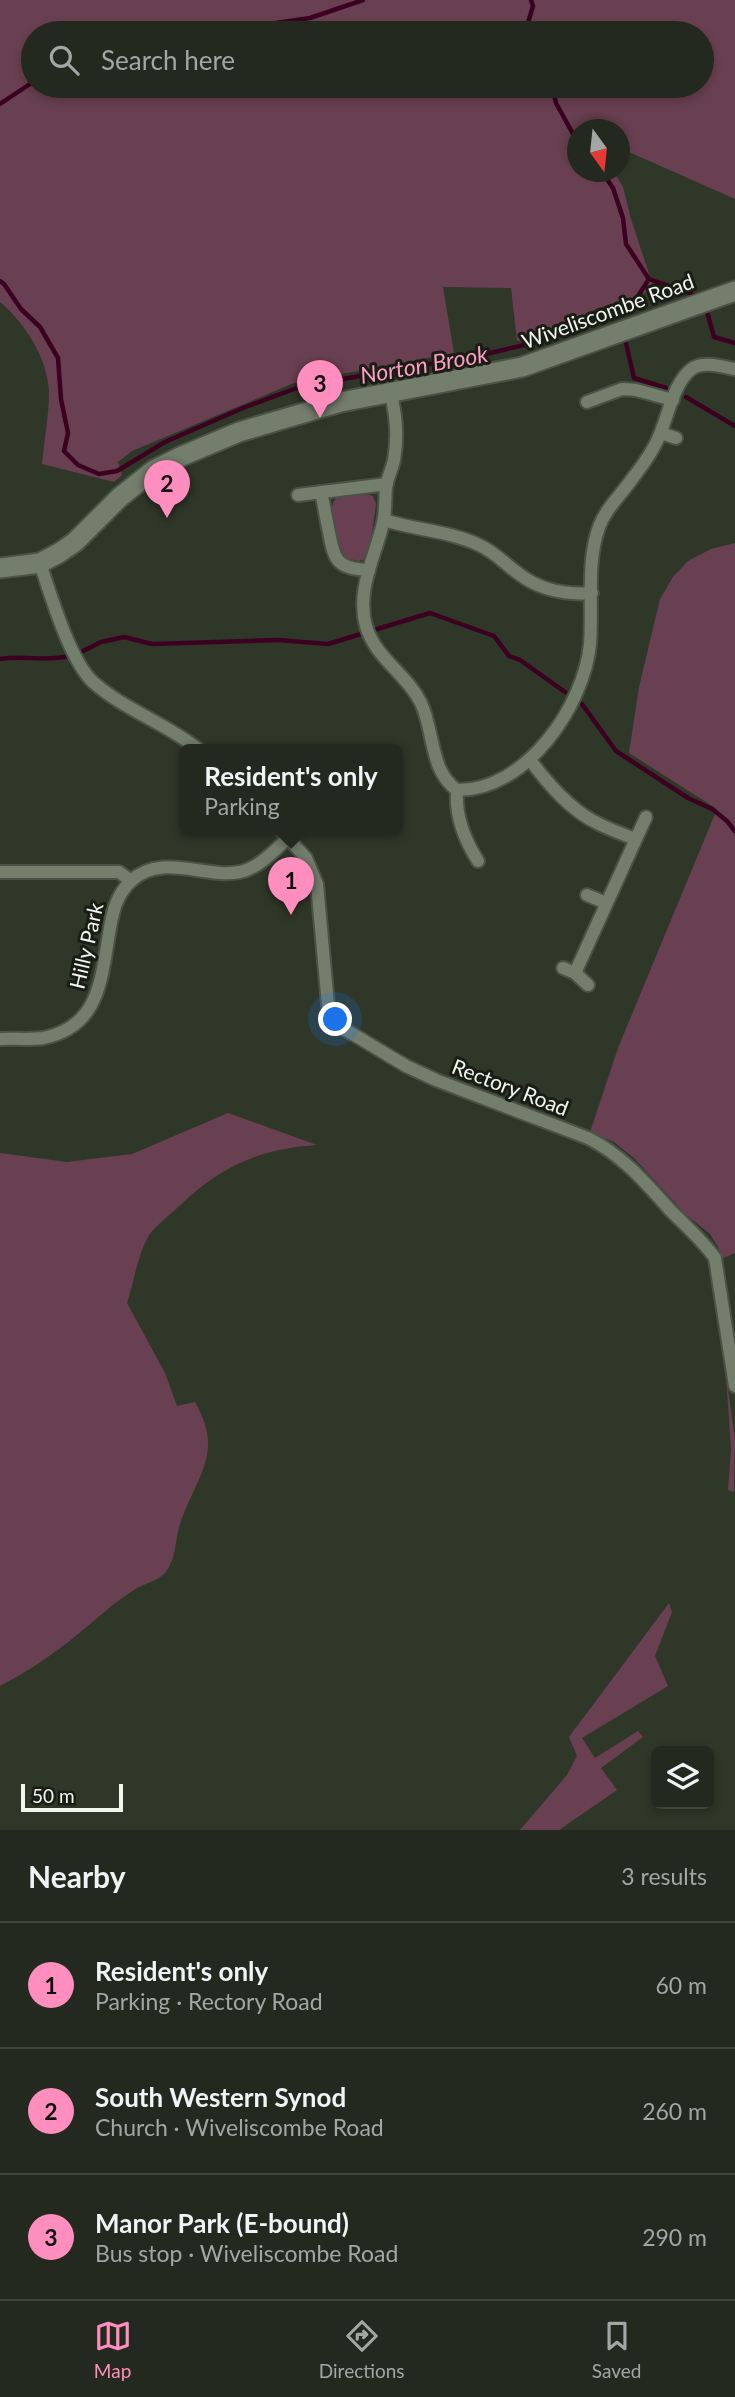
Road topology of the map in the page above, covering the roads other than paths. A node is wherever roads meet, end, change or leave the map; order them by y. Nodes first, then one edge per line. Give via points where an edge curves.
1 (735, 291) edge
2 (735, 369) edge
3 (390, 391) junction
4 (605, 395) junction
5 (673, 400) junction
6 (587, 402) dead end
7 (611, 408) dead end
8 (661, 433) junction
9 (676, 438) dead end
10 (387, 484) junction
11 (321, 492) junction
12 (298, 495) dead end
13 (384, 520) junction
14 (40, 563) junction
15 (0, 568) edge
16 (369, 570) junction
17 (592, 593) junction
18 (191, 744) edge
19 (530, 760) junction
20 (457, 790) junction
21 (646, 817) dead end
22 (283, 835) edge
23 (285, 835) edge
24 (635, 839) junction
25 (478, 860) dead end
26 (0, 872) edge
27 (131, 881) junction
28 (587, 895) dead end
29 (606, 903) junction
30 (588, 985) dead end
31 (0, 1039) edge
32 (735, 1386) edge

1 - 3 main road, Wiveliscombe Road via 522,367
2 - 5 street via 696,366
3 - 10 street via 396,439
3 - 14 main road, Wiveliscombe Road via 282,417 181,456 138,482 75,542
4 - 5 street via 622,388
4 - 6 street
4 - 7 street
5 - 8 street
8 - 9 street
8 - 17 street via 599,527
10 - 11 street
10 - 13 street
11 - 12 street
11 - 16 street via 333,555 343,565
13 - 16 street
13 - 17 street via 480,545 547,589
14 - 15 main road, Wiveliscombe Road
14 - 18 street via 69,642 91,680
16 - 20 street via 362,606 371,642 420,702 438,764
17 - 19 street via 584,673 547,744
19 - 20 street via 485,785
19 - 24 street via 542,778 580,812
20 - 25 street via 456,805 466,842
21 - 24 street
22 - 27 street via 254,866 242,872 163,867 145,871
23 - 32 street, Rectory Road via 306,858 317,884 328,1005 333,1016 346,1030 406,1066 588,1138 610,1149 638,1174 715,1258
24 - 29 street
26 - 27 street, Hilly Park via 119,872
27 - 31 street, Hilly Park via 113,911 100,989 91,1008 52,1035
28 - 29 street
29 - 30 street via 569,971

